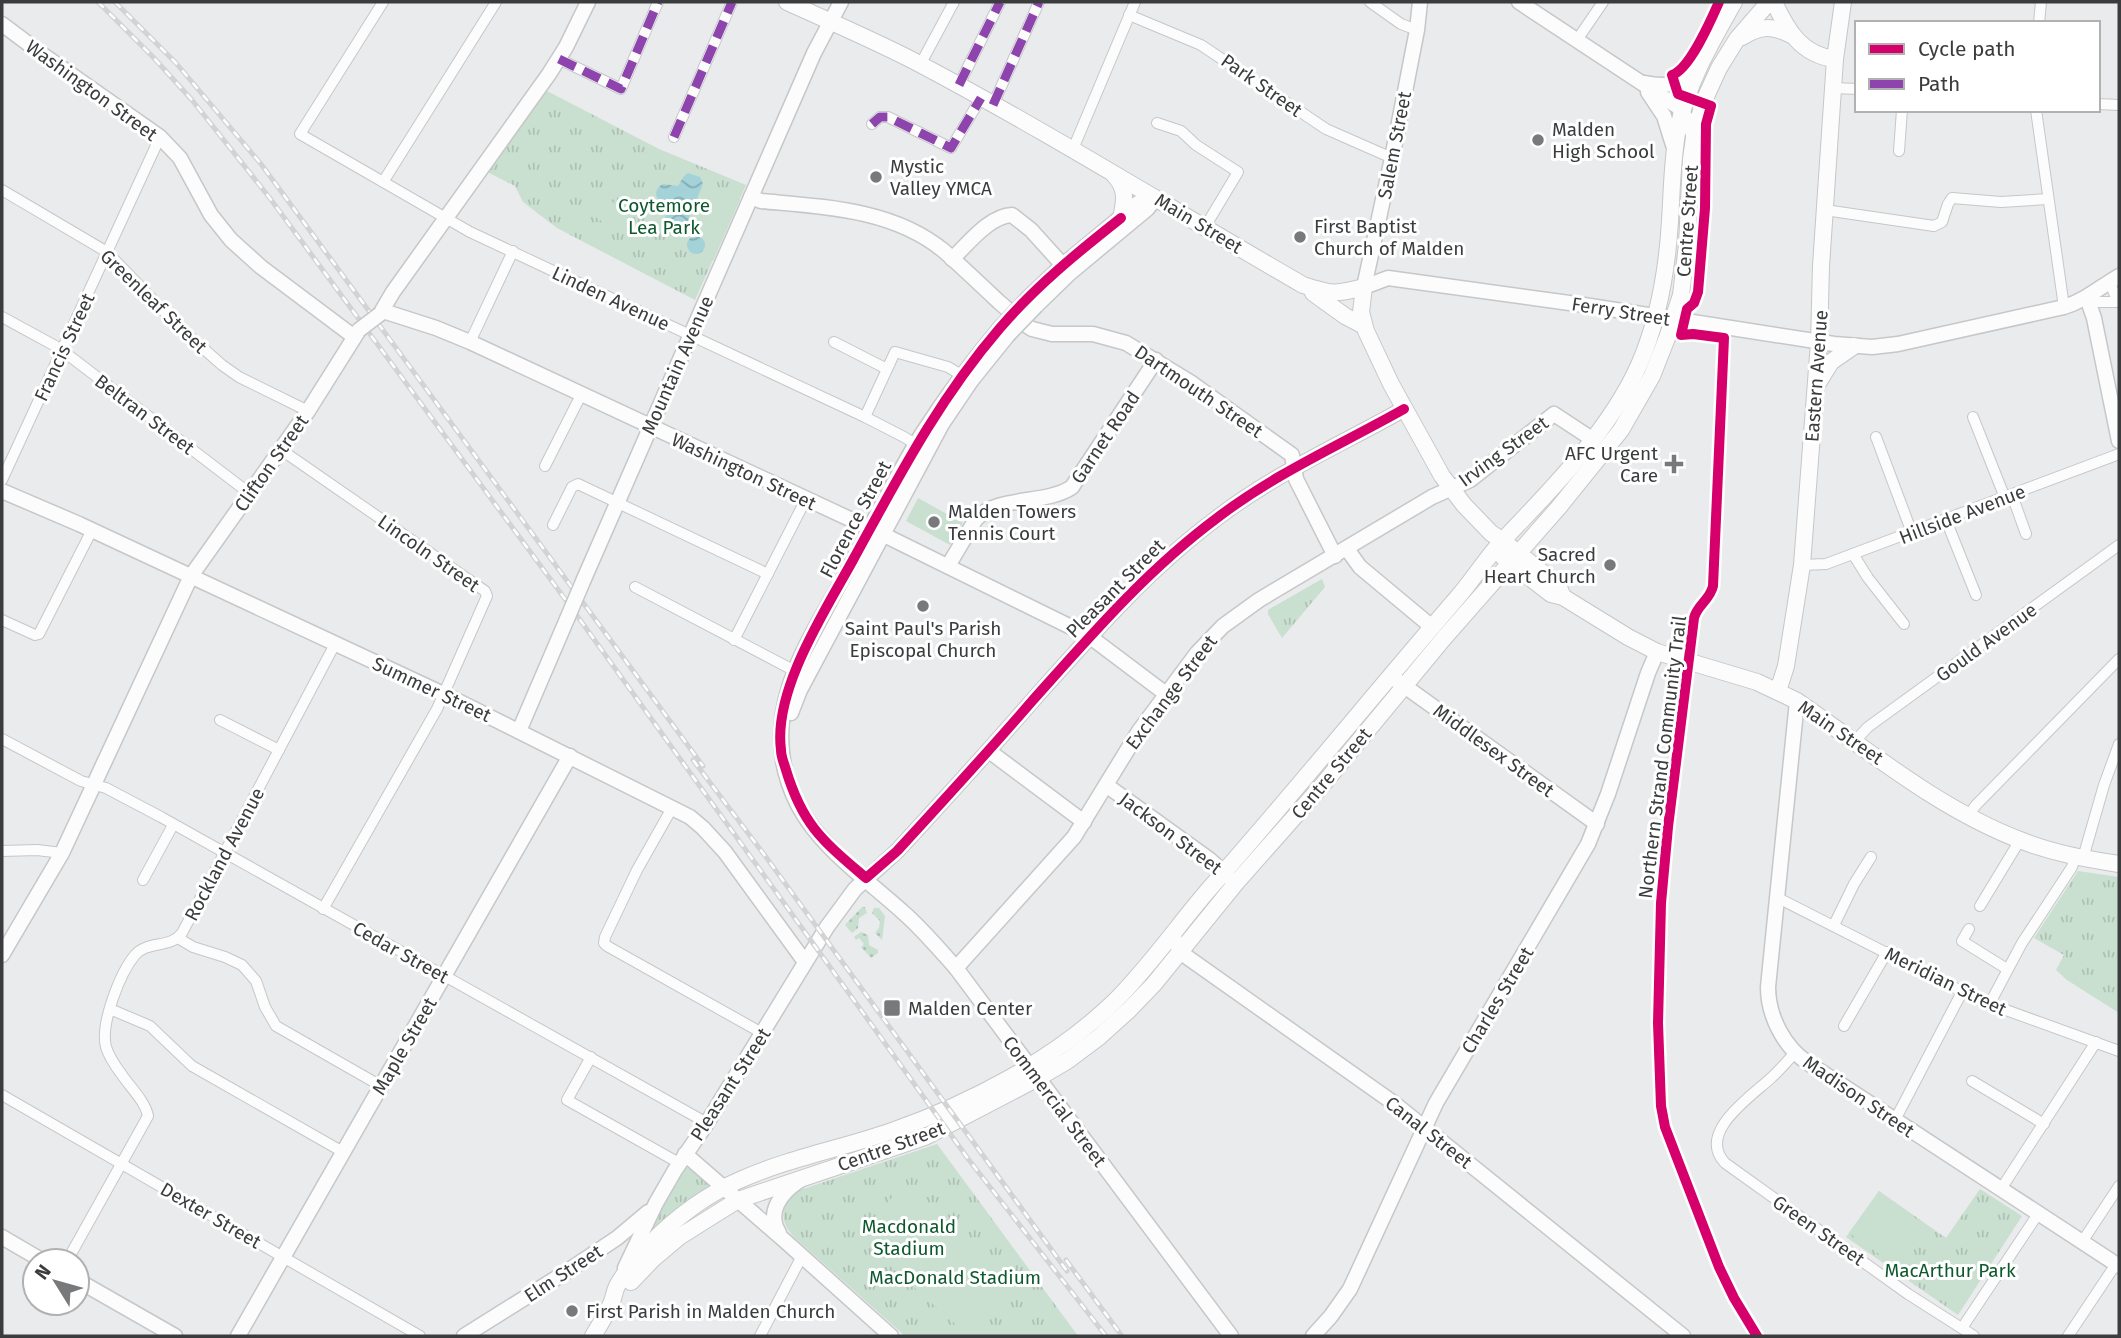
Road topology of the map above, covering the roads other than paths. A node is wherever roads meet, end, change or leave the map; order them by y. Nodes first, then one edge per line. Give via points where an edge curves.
1 (383, 2) edge
2 (496, 2) edge
3 (588, 2) edge
4 (658, 2) edge
5 (732, 2) edge
6 (787, 2) edge
7 (841, 2) edge
8 (954, 2) edge
9 (1000, 2) edge
10 (1039, 2) edge
11 (1135, 2) edge
12 (1370, 2) edge
13 (1420, 2) edge
14 (1519, 2) edge
15 (1603, 2) edge
16 (1734, 2) edge
17 (1771, 2) edge
18 (1843, 2) edge
19 (2040, 2) edge
20 (1129, 15) junction
21 (830, 21) junction
22 (2039, 21) edge
23 (2, 24) edge
24 (1417, 30) junction
25 (1791, 35) junction
26 (1737, 39) junction
27 (1577, 40) junction
28 (559, 59) junction
29 (1836, 59) junction
30 (1702, 61) junction
31 (920, 65) junction
32 (1631, 77) junction
33 (959, 85) junction
34 (1834, 88) junction
35 (1855, 89) edge
36 (987, 101) junction
37 (2100, 104) edge
38 (2119, 105) edge
39 (1682, 111) junction
40 (1902, 112) edge
41 (2036, 112) edge
42 (1157, 123) dead end
43 (872, 124) dead end
44 (674, 136) dead end
45 (160, 137) junction
46 (1694, 138) junction
47 (1073, 149) junction
48 (1674, 151) junction
49 (1899, 151) dead end
50 (1392, 158) junction
51 (1107, 168) junction
52 (383, 182) junction
53 (2, 190) edge
54 (751, 197) junction
55 (1156, 198) junction
56 (2048, 199) junction
57 (1825, 210) junction
58 (1121, 218) junction
59 (445, 219) junction
60 (1205, 227) junction
61 (513, 251) junction
62 (107, 252) junction
63 (952, 259) junction
64 (1067, 269) junction
65 (2114, 278) edge
66 (1303, 285) junction
67 (1364, 287) junction
68 (2087, 298) junction
69 (2118, 302) edge
70 (2064, 307) junction
71 (381, 313) junction
72 (2, 317) edge
73 (1655, 317) junction
74 (1674, 319) junction
75 (1364, 326) junction
76 (1004, 331) junction
77 (356, 333) junction
78 (690, 335) junction
79 (470, 342) junction
80 (834, 342) dead end
81 (1819, 342) junction
82 (1854, 346) junction
83 (62, 350) junction
84 (1156, 360) junction
85 (887, 369) junction
86 (963, 376) junction
87 (1815, 388) junction
88 (581, 395) junction
89 (1404, 408) junction
90 (308, 411) junction
91 (2116, 411) edge
92 (864, 417) junction
93 (1973, 417) dead end
94 (650, 426) junction
95 (1876, 437) dead end
96 (1592, 439) junction
97 (2119, 440) edge
98 (921, 448) junction
99 (280, 449) junction
100 (2119, 454) edge
101 (545, 466) dead end
102 (1294, 469) junction
103 (2, 480) edge
104 (1451, 488) junction
105 (2, 491) edge
106 (249, 494) junction
107 (2008, 497) junction
108 (806, 499) junction
109 (617, 504) junction
110 (1946, 520) junction
111 (553, 525) dead end
112 (92, 530) junction
113 (876, 532) junction
114 (1912, 533) junction
115 (2026, 534) dead end
116 (1496, 541) junction
117 (2119, 545) edge
118 (1341, 552) junction
119 (1853, 554) junction
120 (1514, 558) junction
121 (1802, 565) junction
122 (948, 566) junction
123 (768, 574) junction
124 (191, 576) junction
125 (635, 587) dead end
126 (1976, 595) dead end
127 (2, 620) edge
128 (1904, 624) dead end
129 (1432, 627) junction
130 (1089, 636) junction
131 (734, 639) junction
132 (335, 644) junction
133 (817, 644) junction
134 (1657, 652) junction
135 (2119, 659) edge
136 (795, 671) junction
137 (1397, 681) junction
138 (1778, 691) junction
139 (444, 694) junction
140 (1166, 694) junction
141 (1797, 701) junction
142 (220, 720) dead end
143 (519, 731) junction
144 (2, 739) edge
145 (1855, 741) junction
146 (2119, 744) edge
147 (279, 750) junction
148 (989, 751) junction
149 (570, 756) junction
150 (786, 770) junction
151 (94, 785) junction
152 (1106, 785) junction
153 (672, 808) junction
154 (1968, 816) junction
155 (1084, 822) junction
156 (173, 824) junction
157 (1597, 824) junction
158 (2020, 841) junction
159 (2, 851) edge
160 (62, 853) junction
161 (225, 854) junction
162 (1871, 857) dead end
163 (2079, 858) junction
164 (2119, 864) edge
165 (866, 878) junction
166 (1230, 878) junction
167 (143, 880) dead end
168 (1778, 898) junction
169 (1980, 906) dead end
170 (323, 909) junction
171 (1834, 925) junction
172 (1969, 929) dead end
173 (1173, 935) junction
174 (178, 938) junction
175 (1180, 952) junction
176 (1887, 952) junction
177 (2, 955) edge
178 (804, 965) junction
179 (956, 968) junction
180 (2007, 969) junction
181 (444, 975) junction
182 (1962, 992) junction
183 (1989, 1005) junction
184 (110, 1009) junction
185 (1844, 1026) dead end
186 (762, 1033) junction
187 (2096, 1042) junction
188 (2119, 1051) edge
189 (1795, 1053) junction
190 (591, 1058) junction
191 (1034, 1071) junction
192 (1972, 1081) dead end
193 (381, 1086) junction
194 (2, 1096) edge
195 (1895, 1120) junction
196 (707, 1123) junction
197 (2044, 1124) junction
198 (1424, 1127) junction
199 (343, 1152) junction
200 (682, 1159) junction
201 (121, 1163) junction
202 (802, 1178) junction
203 (2119, 1186) edge
204 (725, 1188) junction
205 (2001, 1189) junction
206 (738, 1200) junction
207 (656, 1203) junction
208 (2038, 1214) junction
209 (2, 1237) edge
210 (784, 1240) junction
211 (2082, 1242) junction
212 (75, 1247) edge
213 (21, 1248) edge
214 (284, 1256) junction
215 (802, 1256) junction
216 (2118, 1265) edge
217 (91, 1288) edge
218 (614, 1294) junction
219 (1962, 1328) junction
220 (175, 1336) edge
221 (238, 1336) edge
222 (420, 1336) edge
223 (464, 1336) edge
224 (593, 1336) edge
225 (760, 1336) edge
226 (891, 1336) edge
227 (1231, 1336) edge
228 (1313, 1336) edge
229 (1684, 1336) edge
230 (1974, 1336) edge
231 (2068, 1336) edge

1 - 52 street, Linden Avenue via 300,134
2 - 52 street
3 - 28 street, Clifton Street
4 - 28 street via 621,89
5 - 44 street
6 - 21 main road, Main Street
7 - 21 street, Mountain Avenue
8 - 31 street
9 - 33 street
10 - 36 street
11 - 20 street
12 - 24 street
13 - 24 street, Salem Street
14 - 27 street
15 - 27 street
16 - 30 main road, Centre Street
17 - 25 main road
17 - 26 main road, Centre Street
18 - 29 main road, Eastern Avenue
19 - 22 street
20 - 47 street
20 - 50 street, Park Street via 1201,45 1326,129
21 - 31 main road, Main Street
21 - 54 street, Mountain Avenue
23 - 45 street, Washington Street
24 - 50 street, Salem Street
25 - 26 main road via 1764,27
25 - 29 main road via 1820,56
26 - 46 main road, Centre Street via 1709,90
27 - 32 street
28 - 59 street, Clifton Street
29 - 34 main road, Eastern Avenue
30 - 32 street via 1687,78 1671,85
30 - 39 main road, Centre Street
31 - 33 main road, Main Street
32 - 39 street
32 - 48 street via 1662,111
33 - 36 main road, Main Street
34 - 35 street
34 - 57 main road, Eastern Avenue
36 - 43 street via 951,148 888,117
36 - 47 main road, Main Street
37 - 38 street
39 - 46 street
39 - 48 main road, Centre Street
40 - 49 street
41 - 56 street
42 - 60 street via 1181,131 1238,172
45 - 62 street, Francis Street
45 - 77 street, Washington Street via 180,158 211,215 231,240 261,267
46 - 74 main road, Centre Street via 1685,269
47 - 51 main road, Main Street
48 - 73 main road, Centre Street via 1665,271
50 - 67 street, Salem Street
51 - 55 main road, Main Street
51 - 58 main road via 1123,186
52 - 59 street, Linden Avenue
53 - 62 street, Greenleaf Street
54 - 63 street, Dartmouth Street via 898,223
54 - 78 street, Mountain Avenue
55 - 58 street, Florence Street via 1143,201
55 - 60 main road, Main Street
55 - 64 street, Florence Street
56 - 57 street via 1952,198 1942,222 1934,226
56 - 70 street
57 - 81 main road, Eastern Avenue
58 - 64 street, Florence Street
59 - 61 street, Linden Avenue
59 - 71 street, Clifton Street
60 - 66 main road, Main Street
61 - 78 street, Linden Avenue
61 - 79 street
62 - 83 street, Francis Street
62 - 90 street, Greenleaf Street via 222,365
63 - 64 street via 991,223 1009,215 1024,222
63 - 84 street, Dartmouth Street via 1036,331 1106,336
64 - 76 street, Florence Street, bridge
65 - 68 street, Ferry Street
65 - 69 street
66 - 67 main road, Main Street via 1338,294
66 - 75 main road
67 - 73 street, Ferry Street via 1388,278
67 - 75 main road, Main Street
68 - 69 street
68 - 70 street, Ferry Street
68 - 91 street
70 - 82 street, Ferry Street via 1911,342
71 - 77 street, Clifton Street, bridge
71 - 79 street, Washington Street
72 - 83 street, Beltran Street
73 - 74 street, Ferry Street
73 - 96 main road, Centre Street via 1633,376
74 - 81 street, Ferry Street
74 - 120 main road, Centre Street via 1652,376 1621,430
75 - 89 main road, Main Street
76 - 86 street, Florence Street
76 - 98 street, Florence Street
77 - 90 street, Clifton Street
78 - 92 street, Linden Avenue
78 - 94 street, Mountain Avenue
79 - 88 street, Washington Street
80 - 85 street
81 - 82 street, Ferry Street
81 - 87 main road, Eastern Avenue
82 - 87 main road via 1831,362
83 - 103 street, Francis Street
83 - 106 street, Beltran Street
84 - 102 street, Dartmouth Street via 1288,451
84 - 122 street, Garnet Road via 1072,487 979,516
85 - 86 street via 897,352
85 - 92 street
86 - 98 street, Florence Street
87 - 121 main road, Eastern Avenue
88 - 94 street, Washington Street
88 - 101 street
89 - 102 street, Pleasant Street
89 - 104 main road, Main Street
90 - 99 street, Clifton Street
91 - 97 street
92 - 98 street, Linden Avenue
93 - 107 street
94 - 108 street, Washington Street
94 - 109 street, Mountain Avenue
95 - 114 street
96 - 104 street, Irving Street via 1554,414 1467,482
96 - 116 main road, Centre Street via 1532,511
98 - 113 street, Florence Street
99 - 106 street, Clifton Street
99 - 139 street, Lincoln Street via 487,594
100 - 107 street, Hillside Avenue
102 - 118 street
102 - 130 street, Pleasant Street via 1188,540
104 - 116 main road, Main Street
104 - 118 street, Exchange Street
105 - 112 street, Summer Street
106 - 124 street, Clifton Street
107 - 110 street, Hillside Avenue
107 - 115 street
108 - 113 street, Washington Street
108 - 123 street
109 - 111 street via 575,484
109 - 123 street
109 - 143 street, Mountain Avenue, bridge
110 - 114 street, Hillside Avenue
110 - 126 street
112 - 124 street, Summer Street
112 - 127 street via 39,634
113 - 122 street, Washington Street
113 - 133 street, Florence Street
114 - 119 street, Hillside Avenue
116 - 120 main road, Main Street
116 - 129 main road, Centre Street
117 - 145 street, Gould Avenue
118 - 129 street
118 - 140 street, Exchange Street via 1232,617
119 - 121 street, Hillside Avenue via 1821,565
119 - 128 street
120 - 134 main road, Main Street via 1558,585 1563,597
120 - 137 main road, Centre Street
121 - 138 main road, Eastern Avenue
122 - 130 street, Washington Street
123 - 131 street
124 - 132 street, Summer Street
124 - 151 street, Clifton Street
125 - 131 street
129 - 137 main road, Centre Street
130 - 140 street, Washington Street
130 - 148 street, Pleasant Street
131 - 136 street
132 - 139 street, Summer Street
132 - 147 street, Rockland Avenue
133 - 136 street, Florence Street
133 - 150 street, Florence Street via 792,708
134 - 138 main road, Main Street
134 - 157 street, Charles Street
135 - 154 street
136 - 150 street, Florence Street via 780,741
137 - 157 street, Middlesex Street
137 - 166 main road, Centre Street
138 - 141 main road, Main Street
139 - 143 street, Summer Street
139 - 170 street
140 - 152 street, Exchange Street
141 - 145 main road, Main Street
141 - 168 street, Madison Street
142 - 147 street
143 - 149 street, Summer Street
144 - 151 street, Cedar Street
145 - 154 main road, Main Street
146 - 163 street
147 - 161 street, Rockland Avenue
148 - 155 street
148 - 165 street, Pleasant Street
149 - 153 street, Summer Street
149 - 181 street, Maple Street
150 - 165 street, Florence Street via 795,799 812,827
151 - 156 street, Cedar Street
151 - 160 street, Clifton Street
152 - 155 street, Exchange Street
152 - 166 street, Jackson Street
153 - 178 street, Summer Street via 711,835
153 - 186 street via 604,943
154 - 158 main road, Main Street
155 - 179 street, Exchange Street via 1065,849
156 - 161 street, Cedar Street
156 - 167 street
157 - 198 street, Charles Street
158 - 163 main road, Main Street
158 - 169 street
159 - 160 street
160 - 177 street, Clifton Street
161 - 170 street, Cedar Street
161 - 174 street, Rockland Avenue
162 - 171 street
163 - 164 main road, Main Street
163 - 180 street
165 - 178 street, Pleasant Street
165 - 179 street, Commercial Street
166 - 173 main road, Centre Street via 1212,886
166 - 175 main road, Centre Street
168 - 171 street, Meridian Street
168 - 189 street, Madison Street via 1769,1000
170 - 181 street, Cedar Street
171 - 176 street, Meridian Street
172 - 180 street via 1962,941
173 - 175 street
173 - 191 main road, Centre Street via 1104,1010
174 - 184 street, Rockland Avenue via 139,952
174 - 193 street via 242,965 256,981 276,1026
175 - 191 main road, Centre Street via 1112,1026 1075,1055
175 - 198 street, Canal Street
176 - 182 street, Meridian Street
176 - 185 street
178 - 186 street, Pleasant Street
179 - 191 street, Commercial Street
180 - 183 street
181 - 190 street, Cedar Street
181 - 193 street, Maple Street
182 - 183 street, Meridian Street
182 - 195 street
183 - 187 street, Meridian Street
184 - 199 street via 150,1026 192,1066
184 - 201 street, Rockland Avenue via 107,1050 148,1116
186 - 196 street, Pleasant Street
187 - 188 street, Meridian Street
187 - 197 street
189 - 195 street, Madison Street
189 - 219 street, Green Street via 1735,1110 1718,1136 1719,1155 1908,1294
190 - 196 street, Cedar Street
190 - 200 street via 566,1100
191 - 202 main road, Centre Street via 925,1137
191 - 204 main road, Centre Street via 926,1118
191 - 227 street, Commercial Street
192 - 197 street
193 - 199 street, Maple Street
194 - 201 street, Dexter Street
195 - 205 street, Madison Street
196 - 200 street, Pleasant Street
197 - 205 street
198 - 228 street, Charles Street via 1350,1289
198 - 229 street, Canal Street
199 - 214 street, Maple Street
200 - 204 street
200 - 207 street, Pleasant Street
201 - 212 street, Rockland Avenue
201 - 214 street, Dexter Street
202 - 206 main road, Centre Street
202 - 210 street via 785,1191 775,1207 774,1224
203 - 211 street
204 - 206 street
204 - 218 main road, Centre Street via 664,1231
205 - 208 street, Madison Street
206 - 210 street
206 - 218 main road, Centre Street via 669,1245
207 - 218 street, Pleasant Street
207 - 223 street, Elm Street via 617,1238
208 - 211 street, Madison Street
208 - 219 street
209 - 213 street
210 - 215 street
211 - 216 street, Madison Street
214 - 221 street, Maple Street
214 - 222 street, Dexter Street
215 - 225 street
215 - 226 street
216 - 231 street
217 - 220 street
218 - 224 main road, Pleasant Street
219 - 230 street, Green Street

